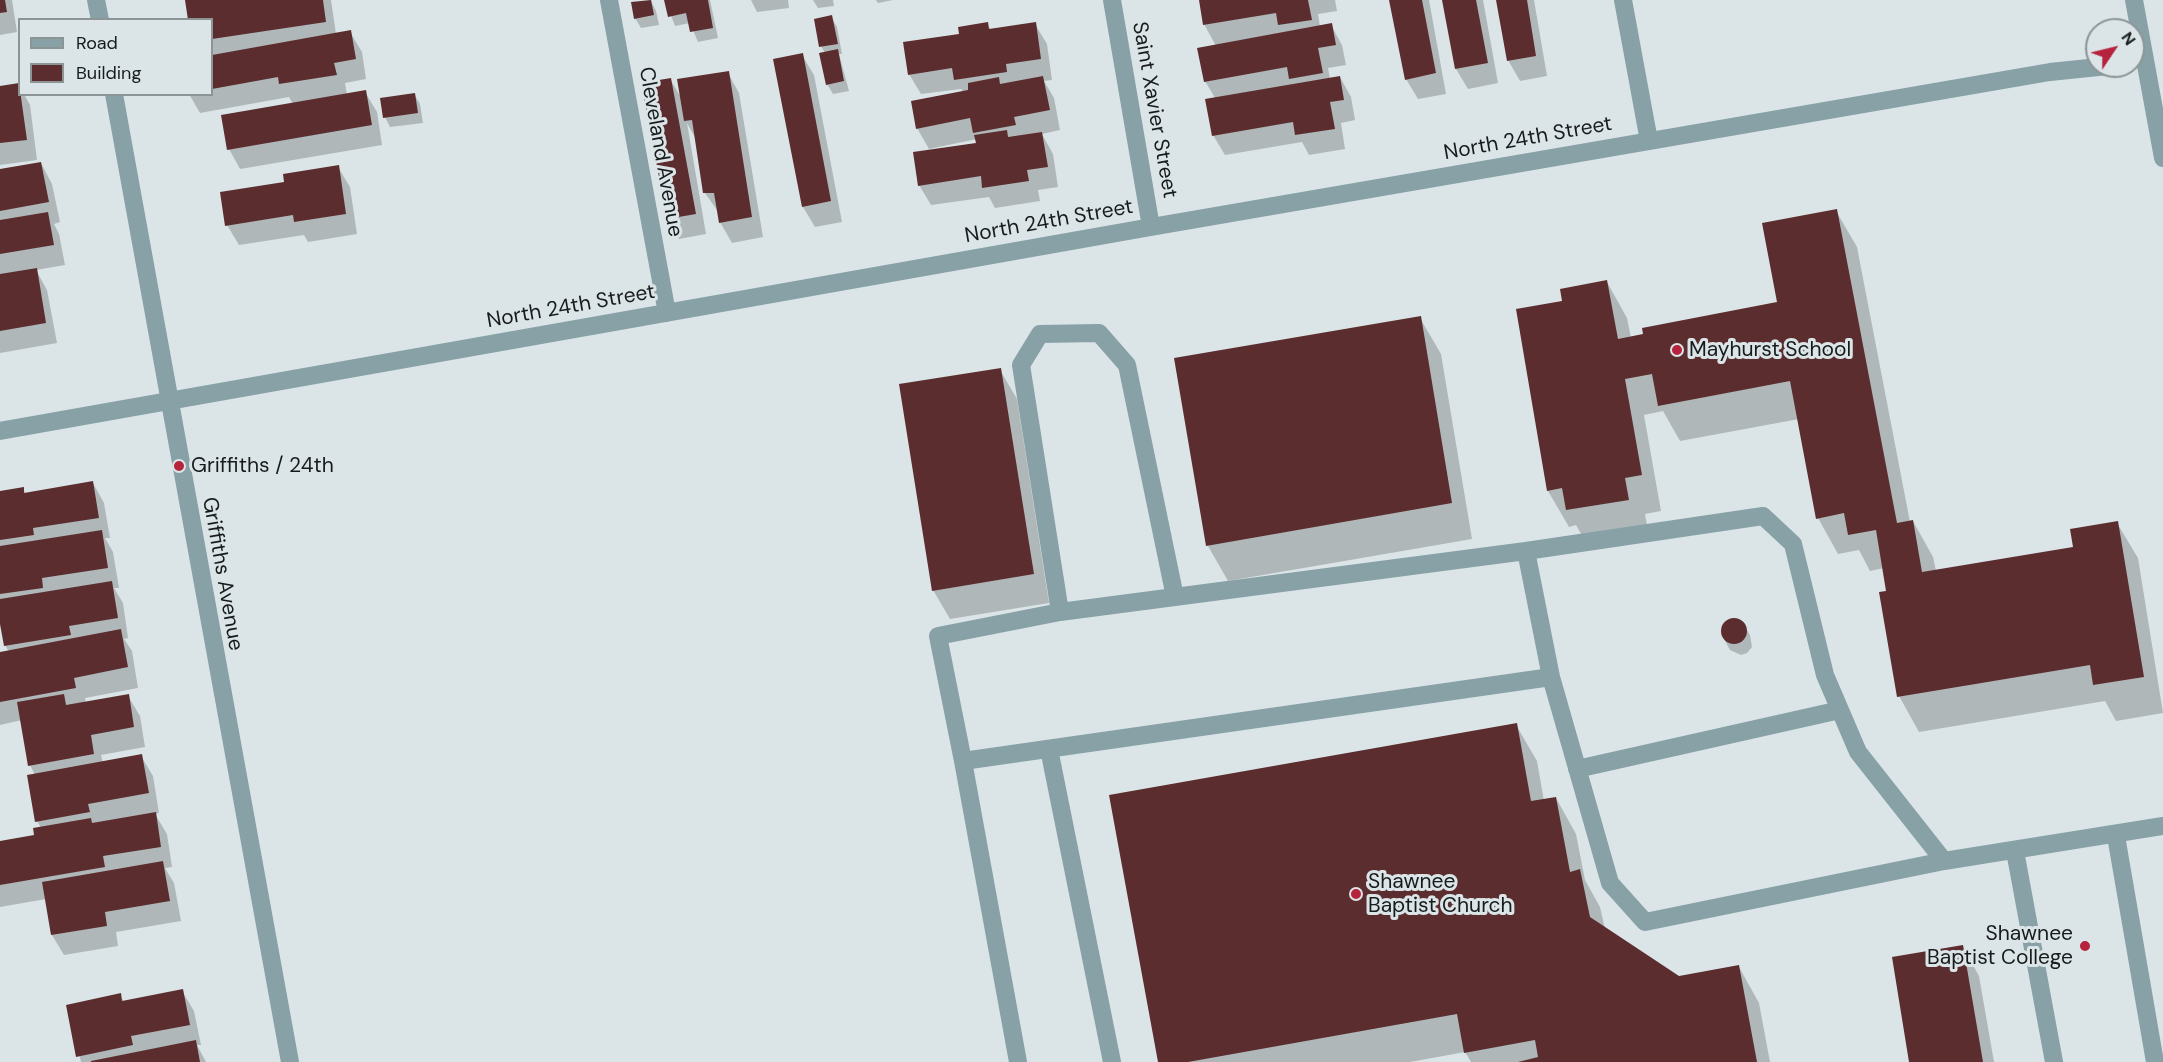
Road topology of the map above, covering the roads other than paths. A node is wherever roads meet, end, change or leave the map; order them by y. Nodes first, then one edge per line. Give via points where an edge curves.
1 (96, 0) edge
2 (609, 0) edge
3 (1112, 0) edge
4 (1623, 0) edge
5 (2134, 0) edge
6 (100, 18) edge
7 (2135, 18) edge
8 (2085, 68) edge
9 (2143, 78) edge
10 (114, 96) edge
11 (1649, 141) junction
12 (2163, 158) edge
13 (1151, 227) junction
14 (667, 313) junction
15 (169, 401) junction
16 (0, 431) edge
17 (1526, 551) junction
18 (1175, 597) junction
19 (1060, 612) junction
20 (1551, 677) junction
21 (1840, 710) junction
22 (1048, 750) junction
23 (963, 761) junction
24 (1577, 769) junction
25 (2163, 826) edge
26 (2116, 836) junction
27 (2015, 851) junction
28 (1944, 861) junction
29 (290, 1062) edge
30 (1018, 1062) edge
31 (1112, 1062) edge
32 (2054, 1062) edge
33 (2155, 1062) edge

1 - 6 street
2 - 14 street, Cleveland Avenue
3 - 13 street, Saint Xavier Street
4 - 11 street
5 - 7 street
8 - 11 street, North 24th Street
9 - 12 street
10 - 15 street, Griffiths Avenue
11 - 13 street, North 24th Street
13 - 14 street, North 24th Street
14 - 15 street, North 24th Street
15 - 16 street, North 24th Street
15 - 29 street, Griffiths Avenue
17 - 18 street
17 - 20 street
17 - 21 street via 1763,516 1793,544 1825,675
18 - 19 street
18 - 19 street via 1127,366 1099,333 1040,334 1021,365
19 - 23 street via 938,636
20 - 22 street
20 - 24 street
21 - 24 street
21 - 28 street via 1858,752
22 - 23 street
22 - 31 street
23 - 30 street
24 - 28 street via 1610,883 1645,922
25 - 26 street
26 - 27 street
26 - 33 street
27 - 28 street
27 - 32 street

